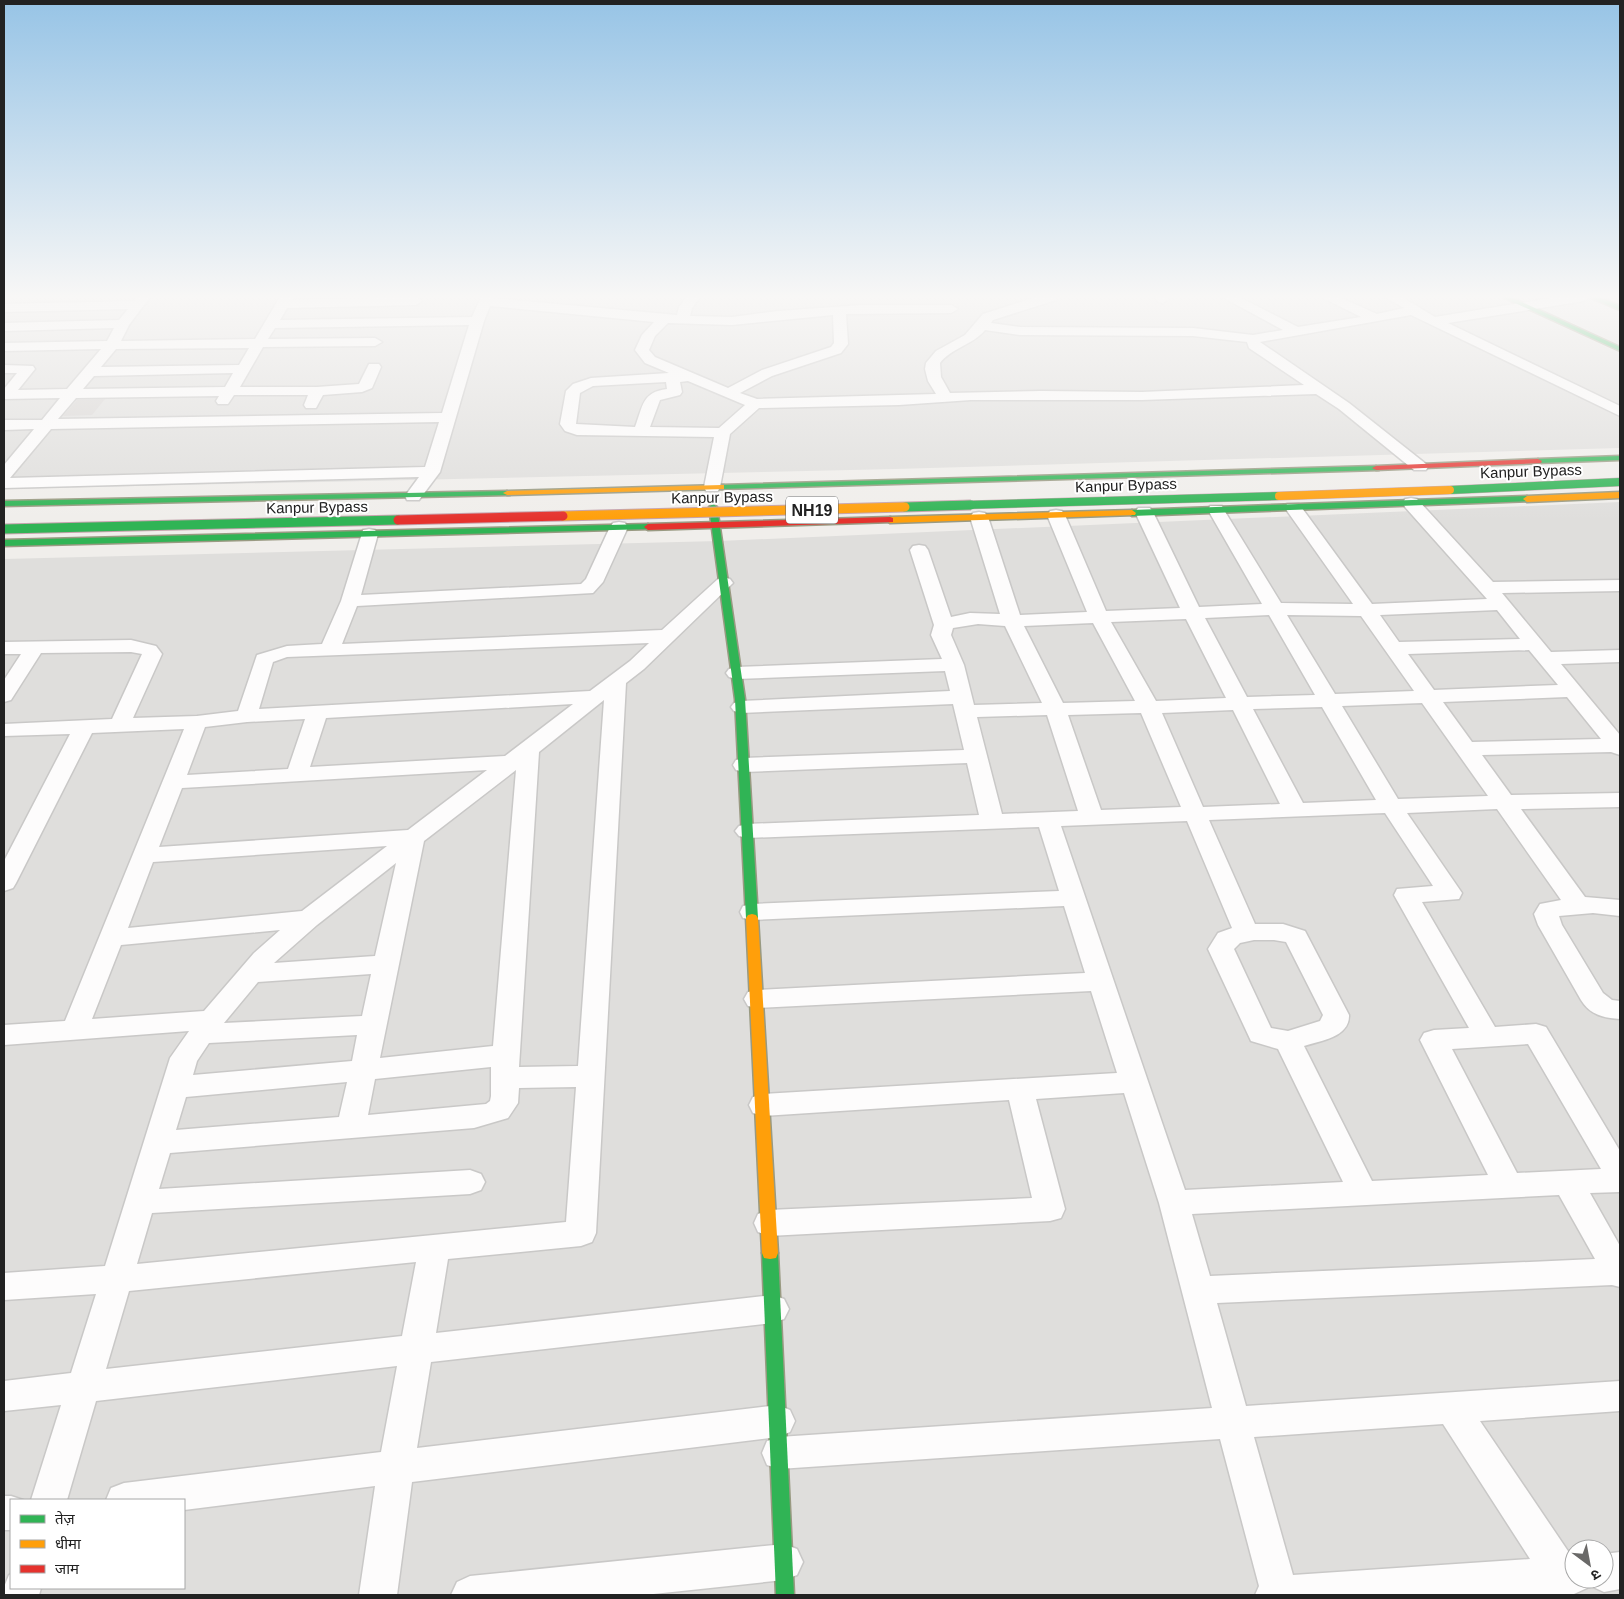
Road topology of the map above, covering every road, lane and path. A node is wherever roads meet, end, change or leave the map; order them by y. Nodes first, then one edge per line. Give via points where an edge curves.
1 (26, 372) edge
2 (90, 372) joint
3 (109, 372) edge
4 (241, 372) edge
5 (372, 372) edge
6 (462, 372) edge
7 (671, 372) edge
8 (772, 372) edge
9 (933, 372) edge
10 (1292, 372) edge
11 (1537, 372) edge
12 (680, 377) junction
13 (1319, 389) junction
14 (317, 390) junction
15 (230, 391) junction
16 (70, 394) junction
17 (728, 394) junction
18 (5, 395) edge
19 (946, 398) junction
20 (755, 404) junction
21 (1620, 412) edge
22 (448, 417) junction
23 (306, 420) junction
24 (211, 422) junction
25 (4, 425) edge
26 (45, 425) junction
27 (641, 431) junction
28 (723, 434) junction
29 (1620, 458) edge
30 (1420, 467) junction
31 (432, 472) junction
32 (1620, 472) edge
33 (4, 476) edge
34 (1344, 482) dead end
35 (1620, 482) edge
36 (4, 483) edge
37 (712, 487) junction
38 (1186, 487) dead end
39 (1620, 495) edge
40 (413, 496) junction
41 (1411, 503) junction
42 (4, 504) edge
43 (1293, 508) junction
44 (1216, 510) junction
45 (1144, 512) junction
46 (1056, 515) junction
47 (979, 517) junction
48 (4, 518) edge
49 (715, 525) junction
50 (619, 527) junction
51 (4, 530) edge
52 (369, 534) junction
53 (4, 543) edge
54 (919, 550) dead end
55 (724, 583) junction
56 (1620, 585) edge
57 (1487, 588) junction
58 (350, 601) junction
59 (1502, 604) junction
60 (1275, 609) junction
61 (1367, 610) junction
62 (1192, 612) junction
63 (1099, 617) junction
64 (1012, 621) junction
65 (944, 625) junction
66 (668, 636) junction
67 (4, 648) edge
68 (34, 648) junction
69 (1395, 648) junction
70 (329, 650) junction
71 (1540, 651) junction
72 (1620, 656) edge
73 (954, 665) junction
74 (736, 673) junction
75 (616, 681) junction
76 (1573, 691) junction
77 (4, 696) edge
78 (1429, 696) junction
79 (596, 697) junction
80 (1329, 701) junction
81 (1240, 703) junction
82 (963, 704) junction
83 (741, 707) junction
84 (1149, 707) junction
85 (1055, 708) junction
86 (318, 712) junction
87 (247, 716) junction
88 (197, 722) junction
89 (119, 726) junction
90 (84, 728) junction
91 (4, 730) edge
92 (1618, 743) edge
93 (1467, 749) junction
94 (520, 756) junction
95 (976, 756) junction
96 (744, 765) junction
97 (297, 774) junction
98 (174, 782) junction
99 (1620, 800) edge
100 (1504, 802) junction
101 (1391, 806) junction
102 (1295, 810) junction
103 (1195, 814) junction
104 (1092, 818) junction
105 (1048, 820) junction
106 (992, 822) junction
107 (747, 831) junction
108 (413, 838) junction
109 (144, 856) junction
110 (4, 883) edge
111 (1074, 898) junction
112 (1578, 905) junction
113 (1620, 908) edge
114 (752, 912) junction
115 (308, 919) junction
116 (1247, 934) junction
117 (111, 938) junction
118 (386, 964) junction
119 (250, 974) junction
120 (1101, 981) junction
121 (757, 999) junction
122 (1620, 1010) edge
123 (373, 1025) junction
124 (207, 1027) junction
125 (75, 1029) junction
126 (4, 1035) edge
127 (1487, 1036) junction
128 (1288, 1041) junction
129 (504, 1067) junction
130 (364, 1070) junction
131 (591, 1076) junction
132 (1134, 1082) junction
133 (176, 1087) junction
134 (1020, 1089) junction
135 (763, 1105) junction
136 (352, 1128) junction
137 (158, 1143) junction
138 (1620, 1176) edge
139 (1620, 1180) edge
140 (470, 1182) dead end
141 (1568, 1183) junction
142 (1508, 1186) junction
143 (1363, 1193) junction
144 (140, 1202) junction
145 (1174, 1203) junction
146 (769, 1223) junction
147 (434, 1248) junction
148 (1619, 1272) edge
149 (116, 1279) junction
150 (4, 1286) edge
151 (1198, 1290) junction
152 (773, 1309) junction
153 (418, 1349) junction
154 (83, 1387) junction
155 (4, 1396) edge
156 (1620, 1396) edge
157 (1451, 1407) junction
158 (1233, 1422) junction
159 (778, 1437) junction
160 (396, 1467) junction
161 (49, 1499) edge
162 (132, 1499) edge
163 (1564, 1569) edge
164 (1564, 1576) edge
165 (785, 1579) edge
166 (1529, 1586) edge
167 (378, 1595) edge
168 (470, 1595) edge
169 (1274, 1595) edge
170 (1280, 1595) edge

1 - 18 street
2 - 3 street
2 - 16 street
4 - 15 street
5 - 14 street via 367,385 362,388
6 - 22 street
7 - 12 street
8 - 17 street via 738,386
9 - 19 street
10 - 13 street
11 - 21 street
12 - 17 street
12 - 27 street via 675,392 653,398
12 - 27 street via 591,382 573,391 570,428
13 - 19 street via 1142,396
13 - 30 street
14 - 15 street
14 - 23 street
15 - 16 street
15 - 24 street
16 - 18 street
16 - 26 street
17 - 20 street
19 - 20 street
20 - 28 street
22 - 23 street
22 - 31 street
23 - 24 street
24 - 26 street
25 - 26 street
26 - 33 street
27 - 28 street
28 - 37 street
29 - 30 main road
30 - 37 main road
31 - 36 street
31 - 40 street
32 - 34 main road, Kanpur Bypass
35 - 51 main road, Kanpur Bypass / NH19, bridge via 916,507
37 - 40 main road
37 - 49 main road
38 - 48 main road, Kanpur Bypass / NH19
39 - 41 main road
40 - 42 main road
41 - 43 main road
41 - 57 street
43 - 44 main road
43 - 61 street
44 - 45 main road
44 - 60 street
45 - 46 main road
45 - 62 street
46 - 47 main road
46 - 63 street
47 - 49 main road
47 - 64 street
49 - 50 main road
49 - 55 main road
50 - 52 main road
50 - 58 street via 594,582 586,589
52 - 53 main road
52 - 58 street
54 - 65 street
55 - 66 street
55 - 74 main road
56 - 57 street
57 - 59 street
58 - 70 street
59 - 61 street
59 - 71 street
60 - 61 street
60 - 62 street
60 - 80 street
61 - 69 street
62 - 63 street
62 - 81 street
63 - 64 street
63 - 84 street
64 - 65 street via 976,617
64 - 85 street
65 - 73 street via 941,635
66 - 70 street
66 - 75 street
67 - 68 street
68 - 77 street
68 - 89 street via 131,646 149,650 152,654
69 - 71 street
69 - 78 street
70 - 87 street via 284,652 264,659
71 - 72 street
71 - 76 street
73 - 74 street
73 - 82 street
74 - 83 main road
75 - 79 street
75 - 131 street
76 - 78 street
76 - 92 street
78 - 80 street
78 - 93 street
79 - 86 street
79 - 94 street
80 - 81 street
80 - 101 street
81 - 84 street
81 - 102 street
82 - 83 street
82 - 85 street
82 - 95 street
83 - 96 main road
84 - 85 street
84 - 103 street
85 - 104 street
86 - 87 street
86 - 97 street
87 - 88 street
88 - 89 street
88 - 98 street
89 - 90 street
90 - 91 street
90 - 110 street
92 - 93 street
93 - 100 street
94 - 97 street
94 - 108 street
94 - 129 street
95 - 96 street
95 - 106 street
96 - 107 main road
97 - 98 street
98 - 109 street
99 - 100 street
100 - 101 street
100 - 112 street
101 - 102 street
101 - 127 street via 1450,893 1406,895
102 - 103 street
103 - 104 street
103 - 116 street
104 - 105 street
105 - 106 street
105 - 111 street
106 - 107 street
107 - 114 main road
108 - 109 street
108 - 115 street
108 - 118 street
109 - 117 street
111 - 114 street
111 - 120 street
112 - 113 street
112 - 122 street via 1548,910 1546,914 1594,1000 1606,1009
114 - 121 main road
115 - 117 street
115 - 119 street
116 - 128 street via 1232,936 1221,949 1261,1034
116 - 128 street via 1283,931 1296,938 1336,1015 1336,1021 1329,1028
117 - 125 street
118 - 119 street
118 - 123 street
119 - 124 street
120 - 121 street
120 - 132 street
121 - 135 main road
123 - 124 street
123 - 130 street
124 - 125 street
124 - 133 street via 184,1058
125 - 126 street
127 - 138 street via 1536,1034
127 - 142 street via 1434,1040
128 - 143 street
129 - 130 street
129 - 131 street
129 - 136 street via 505,1104 493,1114
130 - 133 street
130 - 136 street
131 - 147 street via 581,1233
132 - 134 street
132 - 145 street
133 - 137 street
134 - 135 street
134 - 146 street via 1050,1209
135 - 146 main road
136 - 137 street
137 - 144 street
139 - 141 street
140 - 144 street
141 - 142 street
141 - 148 street
142 - 143 street
143 - 145 street
144 - 149 street
145 - 151 street
146 - 152 main road
147 - 149 street
147 - 153 street
148 - 151 street
149 - 150 street
149 - 154 street
151 - 158 street
152 - 153 street
152 - 159 main road
153 - 154 street
153 - 160 street
154 - 155 street
154 - 161 street
156 - 157 street
157 - 158 street
157 - 163 street
158 - 159 street
158 - 170 street
159 - 160 street
159 - 165 main road
160 - 162 street
160 - 167 street
164 - 166 street
165 - 168 street
166 - 170 street
169 - 170 street

